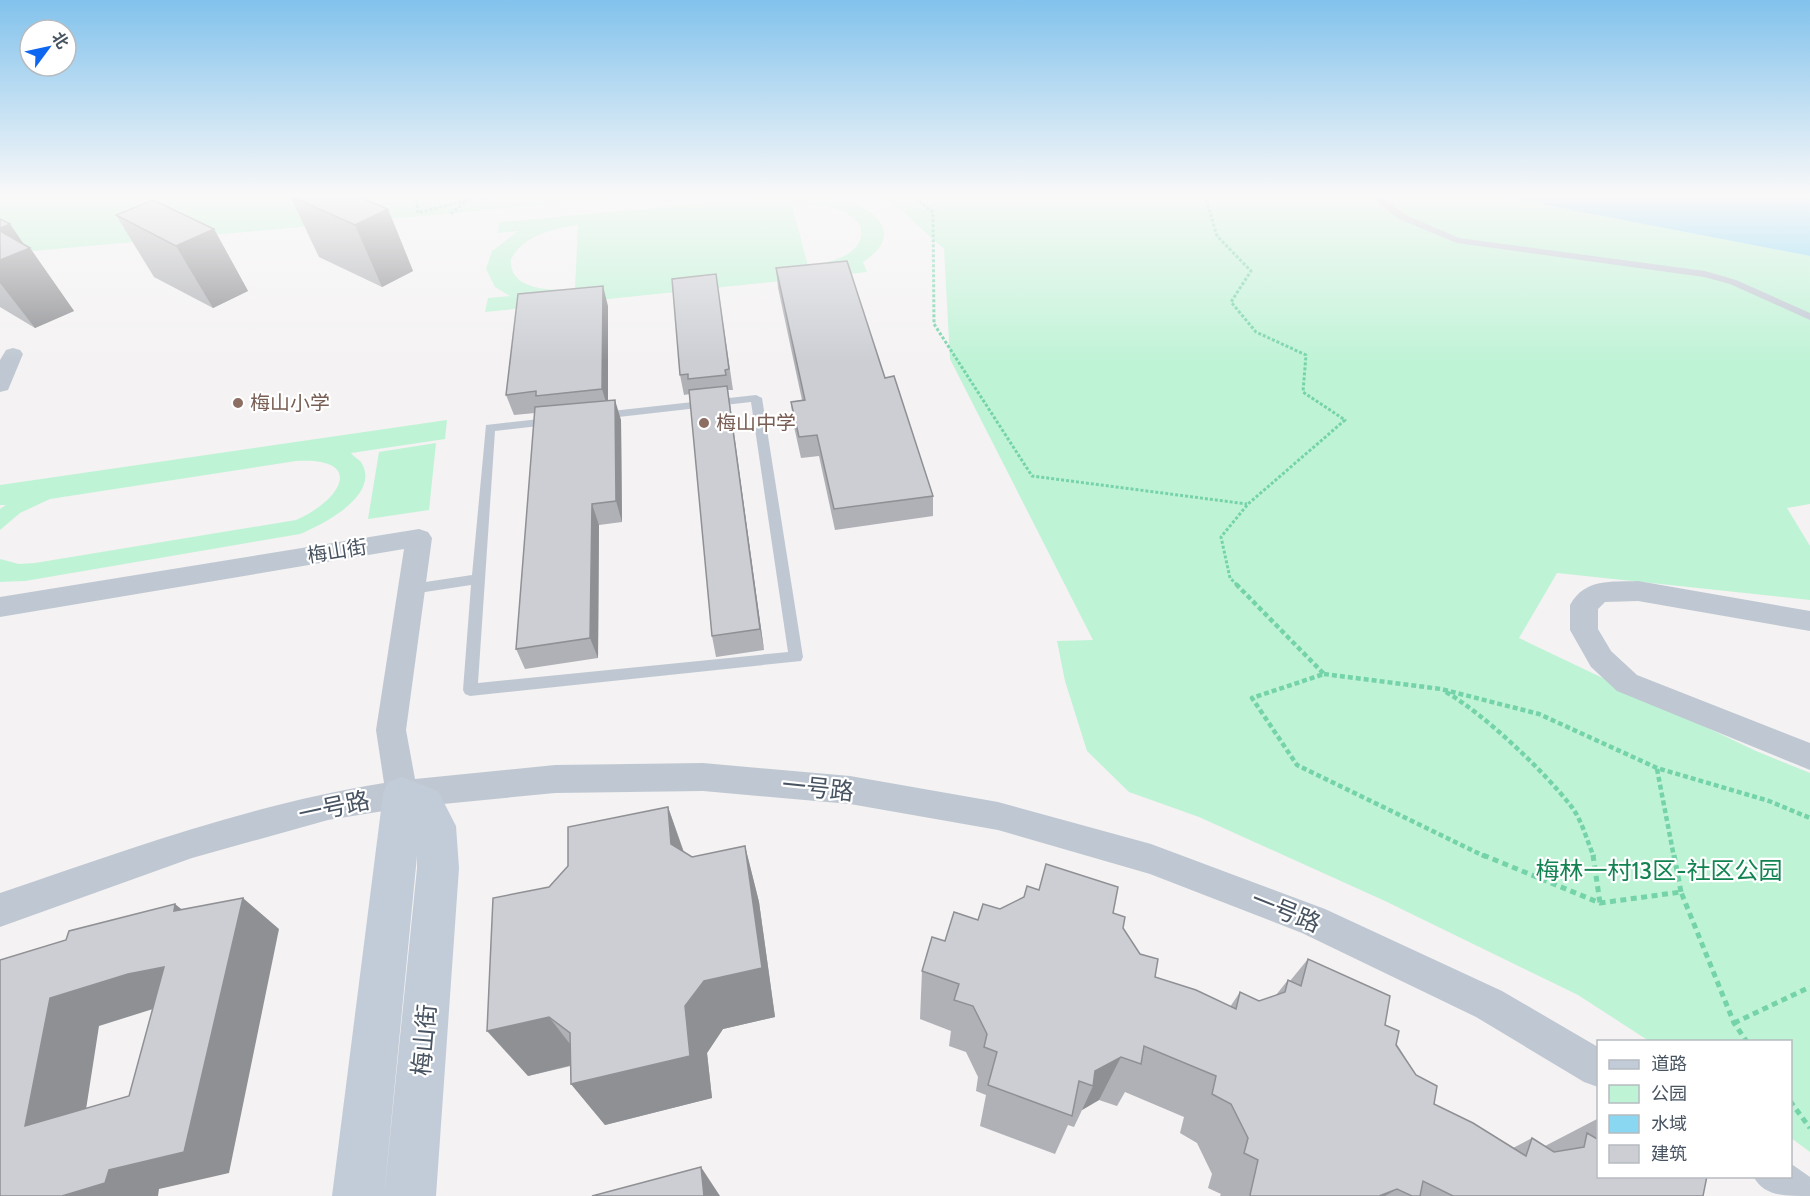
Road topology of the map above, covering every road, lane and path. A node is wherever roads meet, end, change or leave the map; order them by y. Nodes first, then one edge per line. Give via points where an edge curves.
1 (933, 251) edge
2 (1231, 251) edge
3 (1536, 251) edge
4 (1810, 317) edge
5 (13, 354) dead end
6 (0, 385) edge
7 (1248, 504) junction
8 (478, 579) junction
9 (412, 589) junction
10 (0, 607) edge
11 (1810, 621) edge
12 (1324, 674) junction
13 (1441, 689) junction
14 (1810, 757) edge
15 (1657, 768) junction
16 (402, 794) junction
17 (1810, 818) edge
18 (1681, 892) junction
19 (1600, 903) junction
20 (0, 910) edge
21 (1810, 987) edge
22 (1734, 1023) junction
23 (1747, 1040) edge
24 (1597, 1067) edge
25 (1792, 1102) edge
26 (1810, 1128) edge
27 (1776, 1178) edge
28 (358, 1196) edge
29 (410, 1196) edge
30 (1802, 1196) edge

1 - 7 path via 934,324 1032,476
2 - 7 path via 1251,271 1231,302 1256,332 1306,355 1303,392 1345,420
3 - 4 lane via 1705,274 1733,282
5 - 6 street
7 - 12 path via 1221,537 1230,578
8 - 8 lane via 490,428 756,398 796,657 470,690
8 - 9 lane
9 - 10 street, 梅山街 via 418,538
9 - 16 street, 梅山街 via 391,730
11 - 14 street via 1638,591 1599,592 1584,605 1584,630 1601,659 1627,683
12 - 13 path
12 - 19 path via 1252,698 1297,765 1503,866
13 - 15 path via 1539,714
13 - 19 path via 1460,700 1509,742 1574,808 1594,857
15 - 17 path via 1769,801
15 - 18 path
16 - 20 street, 一号路 via 328,806 192,843
16 - 24 street, 一号路 via 555,779 702,777 850,790 998,816 1151,859 1313,921 1489,1004
16 - 28 street, 梅山街
16 - 29 street, 梅山街 via 423,803 436,826 438,868
18 - 19 path
18 - 22 path
21 - 22 path
22 - 23 path
25 - 26 path
27 - 30 street

